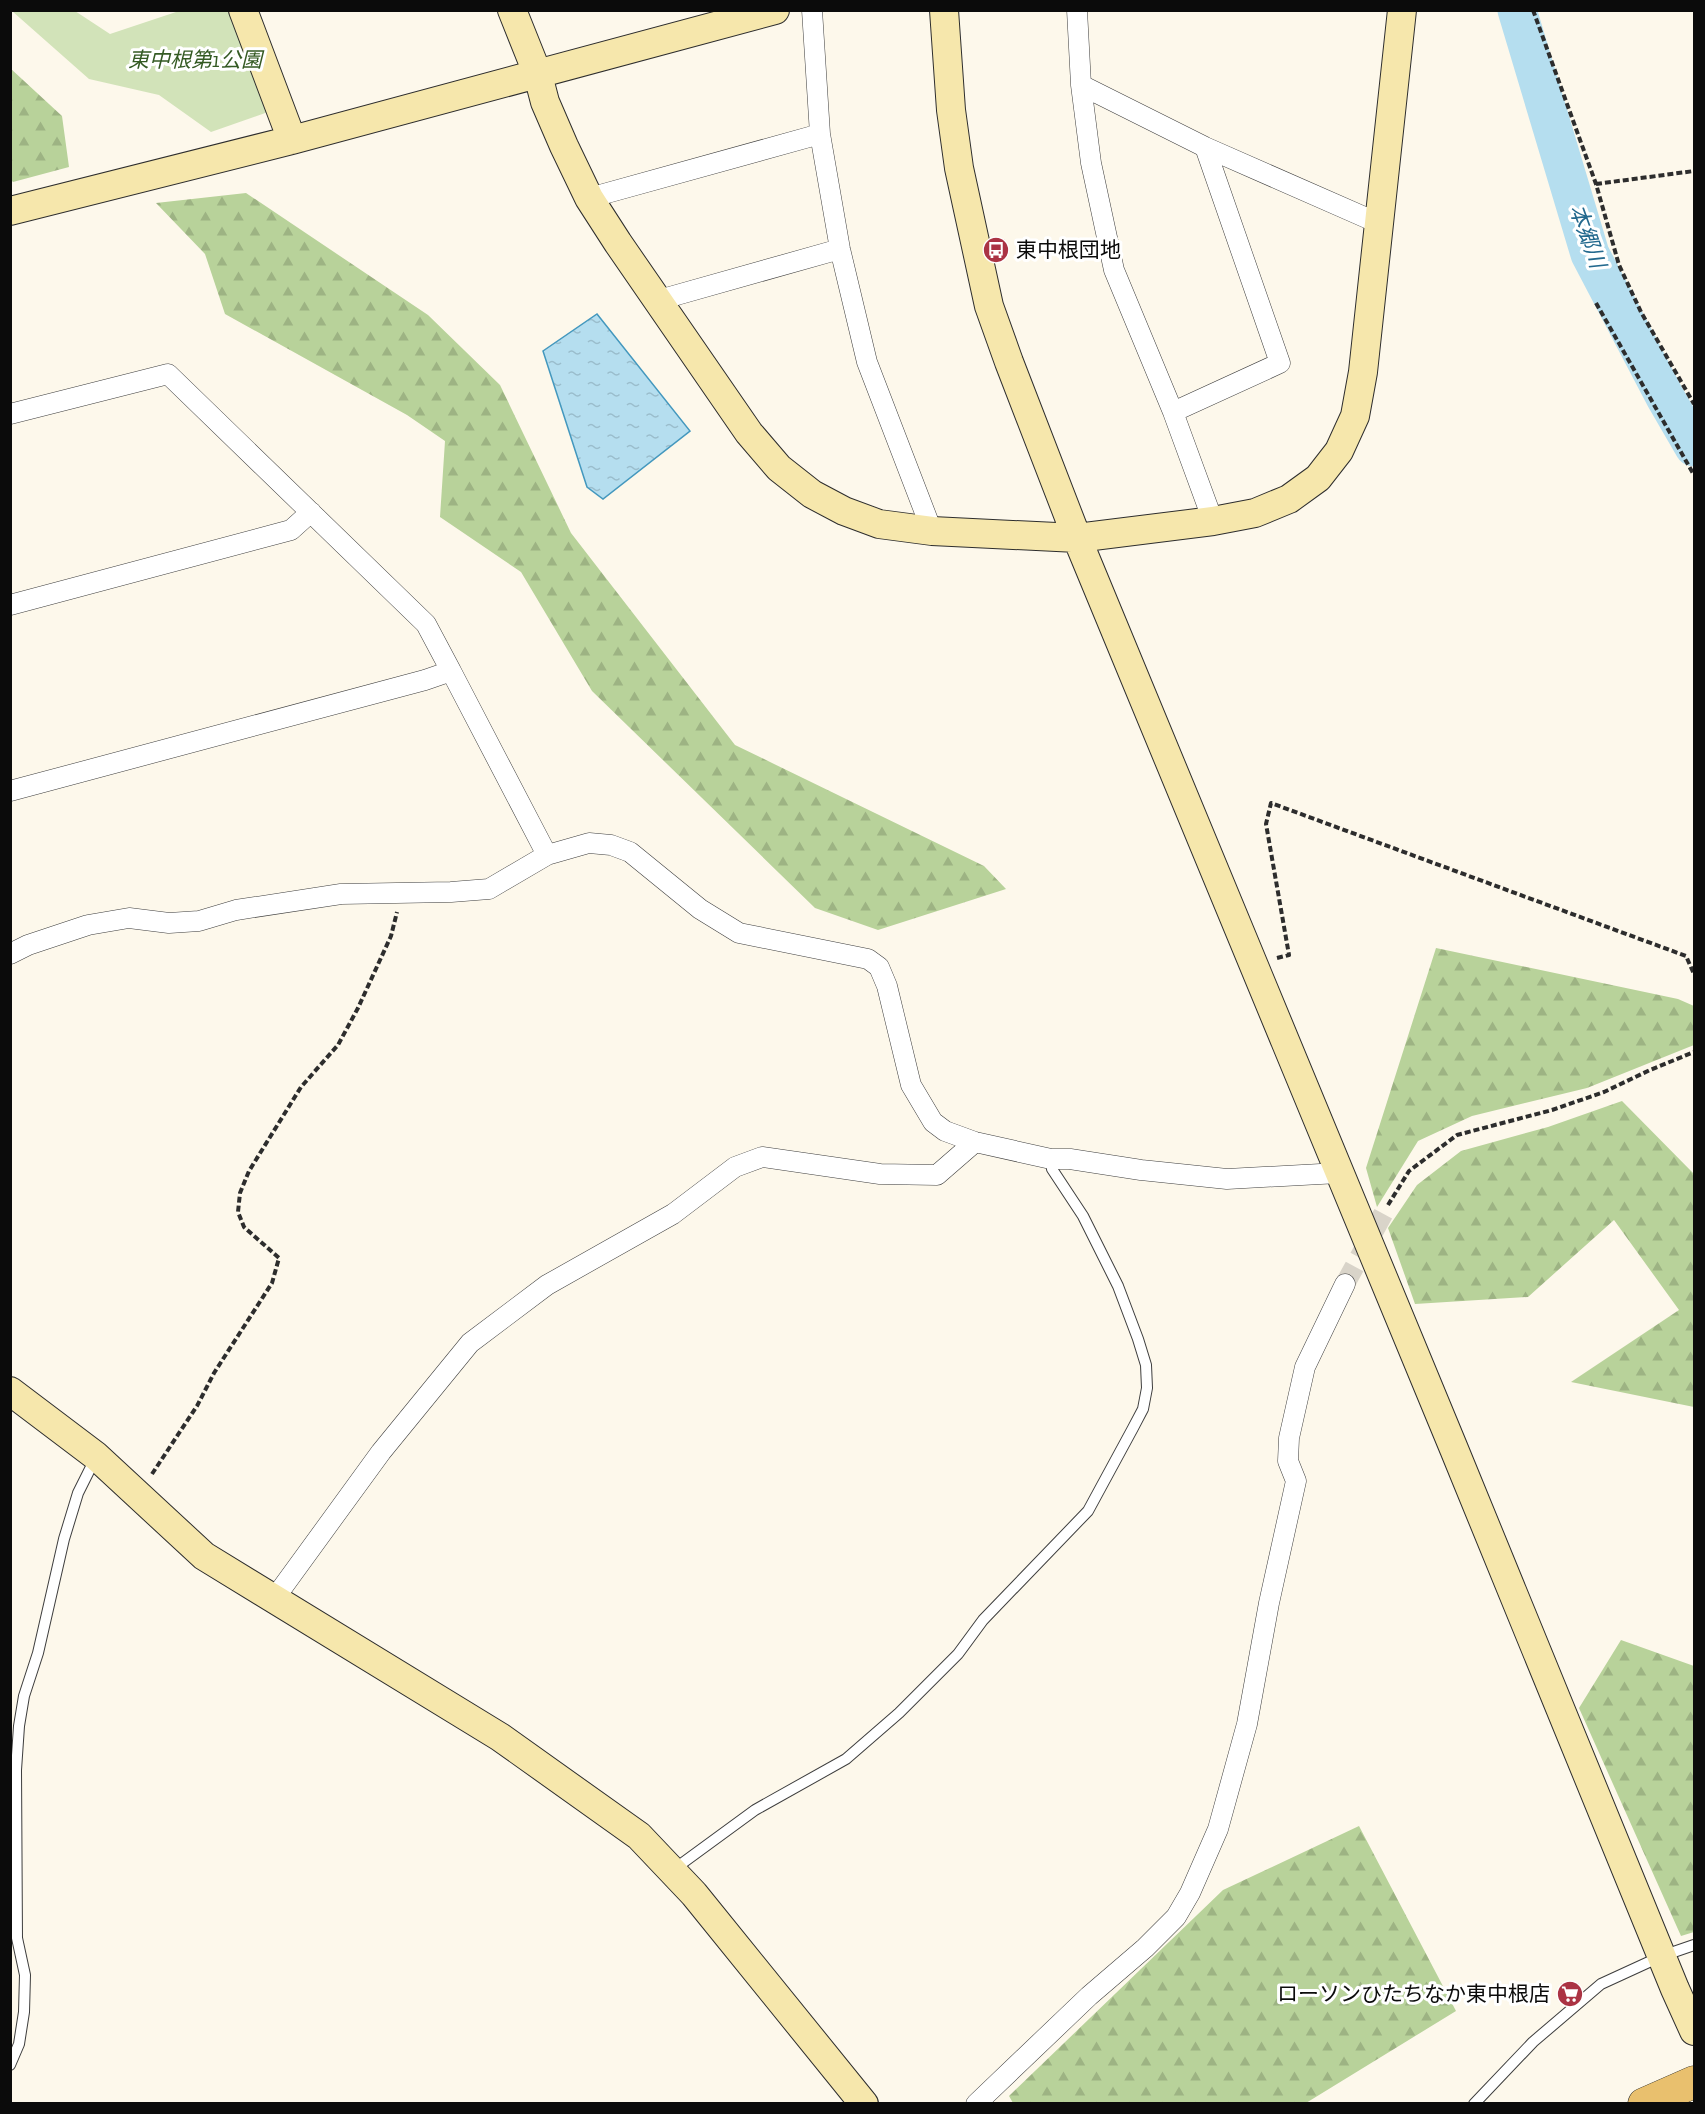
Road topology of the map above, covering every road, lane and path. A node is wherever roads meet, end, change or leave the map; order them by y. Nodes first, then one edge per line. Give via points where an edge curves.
1 (512, 10) edge
2 (775, 10) edge
3 (812, 10) edge
4 (944, 10) edge
5 (1077, 10) edge
6 (1402, 10) edge
7 (1533, 10) edge
8 (248, 12) edge
9 (538, 75) junction
10 (1081, 85) junction
11 (820, 134) junction
12 (292, 140) junction
13 (1205, 147) junction
14 (1695, 171) edge
15 (1596, 184) junction
16 (590, 198) junction
17 (10, 211) edge
18 (1378, 223) junction
19 (840, 249) junction
20 (659, 300) junction
21 (1596, 303) dead end
22 (1695, 404) edge
23 (1173, 412) junction
24 (10, 414) edge
25 (1695, 475) edge
26 (312, 513) junction
27 (1213, 521) junction
28 (932, 531) junction
29 (1077, 538) junction
30 (10, 604) edge
31 (451, 671) junction
32 (10, 791) edge
33 (547, 855) junction
34 (402, 894) junction
35 (10, 954) edge
36 (1253, 963) junction
37 (1695, 974) edge
38 (1695, 1052) edge
39 (975, 1142) junction
40 (1051, 1159) junction
41 (1339, 1173) junction
42 (1388, 1205) tunnel mouth
43 (1345, 1284) tunnel mouth
44 (10, 1391) edge
45 (96, 1456) junction
46 (138, 1494) junction
47 (274, 1599) junction
48 (673, 1870) junction
49 (1695, 1945) edge
50 (1662, 1956) junction
51 (1695, 2031) edge
52 (10, 2065) edge
53 (1695, 2082) edge
54 (864, 2103) edge
55 (975, 2103) edge
56 (1474, 2103) edge
57 (1644, 2103) edge

1 - 9 street
2 - 9 street
3 - 11 street
4 - 29 street via 959,168 989,306
5 - 10 street
6 - 18 street
7 - 15 path
8 - 12 street
9 - 12 street
9 - 16 street via 554,124
10 - 13 street
10 - 23 street via 1090,163 1114,270
11 - 16 street
11 - 19 street
12 - 17 street
13 - 18 street
13 - 23 street via 1280,363
14 - 15 path
15 - 22 path via 1619,265 1641,312
16 - 20 street
18 - 27 street via 1363,372 1355,416 1339,451 1318,478 1289,499 1255,513
19 - 20 street
19 - 28 street via 867,362
20 - 28 street via 749,433 779,468 812,494 844,511 879,524
21 - 25 path
23 - 27 street
24 - 26 street via 168,374
26 - 30 street via 291,530
26 - 31 street via 426,624
27 - 29 street
28 - 29 street
29 - 36 street
31 - 32 street
31 - 33 street
33 - 34 street via 489,889
33 - 39 street via 589,843 611,845 630,852 700,909 739,933 868,959 879,967 887,986 911,1085 922,1107 945,1131
34 - 35 street via 341,894 236,910 200,921 169,923 129,918 88,925
34 - 46 path via 391,936 338,1045 302,1087 249,1171 240,1193 238,1212 244,1227 279,1258 272,1283
36 - 37 path via 1289,955 1266,824 1271,803 1686,956
36 - 41 street
38 - 42 path via 1604,1092 1457,1136 1409,1171
39 - 40 street
39 - 47 street via 937,1175 880,1174 762,1158 735,1167 673,1214 547,1285 470,1343 381,1452
40 - 41 street via 1227,1179
40 - 48 lane via 1052,1169 1083,1216 1118,1286 1146,1365 1143,1409 1133,1428 1088,1511 899,1713 846,1759 755,1810
41 - 50 street
43 - 55 street via 1305,1367 1289,1438 1288,1461 1296,1481 1247,1724 1218,1829 1190,1893 1176,1917 1145,1948
44 - 45 street
45 - 46 street
45 - 52 lane via 78,1493 64,1539 19,1726 18,1938 25,1975 20,2044
46 - 47 street via 204,1556
47 - 48 street via 500,1737 639,1836
48 - 54 street
49 - 50 lane
50 - 51 street
50 - 56 lane via 1601,1984 1533,2042
53 - 57 main road

